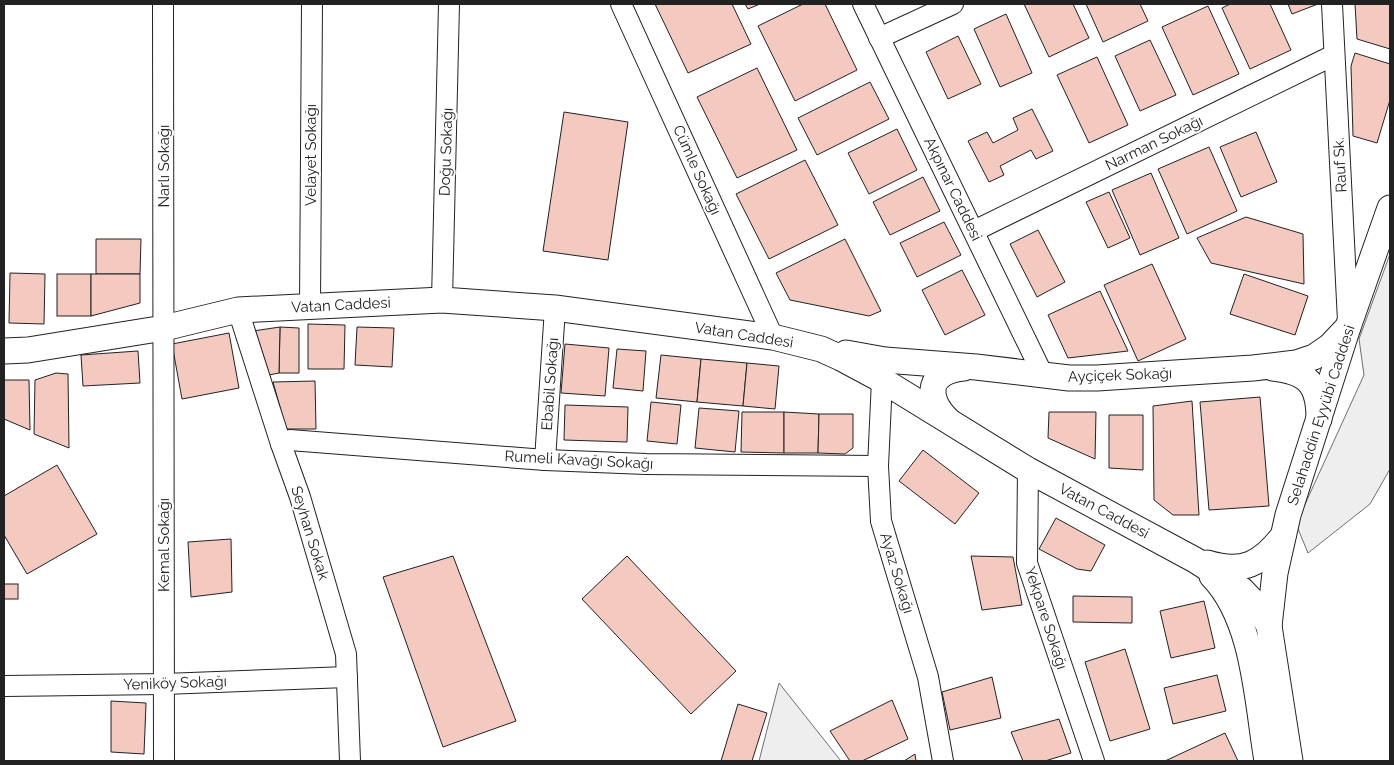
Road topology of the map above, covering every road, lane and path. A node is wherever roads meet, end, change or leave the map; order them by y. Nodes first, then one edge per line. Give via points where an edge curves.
1 (163, 4) edge
2 (312, 4) edge
3 (449, 4) edge
4 (621, 4) edge
5 (862, 4) edge
6 (953, 4) edge
7 (1332, 4) edge
8 (879, 38) junction
9 (1334, 55) junction
10 (1390, 208) edge
11 (974, 231) junction
12 (442, 300) junction
13 (310, 305) junction
14 (555, 308) junction
15 (238, 310) junction
16 (1348, 327) junction
17 (164, 328) junction
18 (773, 337) junction
19 (821, 349) junction
20 (4, 351) edge
21 (976, 367) junction
22 (1253, 368) junction
23 (1043, 375) junction
24 (882, 380) junction
25 (1319, 422) junction
26 (953, 424) junction
27 (280, 444) junction
28 (545, 460) junction
29 (878, 466) junction
30 (1028, 470) junction
31 (1283, 536) junction
32 (1195, 560) junction
33 (1269, 626) junction
34 (347, 677) junction
35 (164, 684) junction
36 (4, 686) edge
37 (164, 761) edge
38 (350, 761) edge
39 (943, 761) edge
40 (1094, 761) edge
41 (1267, 761) edge
42 (1290, 761) edge

1 - 17 street, Narlı Sokağı
2 - 13 street, Velayet Sokağı
3 - 12 street, Doğu Sokağı
4 - 18 street, Cümle Sokağı
5 - 8 street, Akpınar Caddesi
6 - 8 street
7 - 9 street, Rauf Sk.
8 - 11 street, Akpınar Caddesi
9 - 11 street, Narman Sokağı
9 - 16 street, Rauf Sk.
10 - 16 street, Selahaddin Eyyübi Caddesi
11 - 23 street, Akpınar Caddesi
12 - 13 street, Vatan Caddesi
12 - 14 street, Vatan Caddesi
13 - 15 street, Vatan Caddesi
14 - 18 street, Vatan Caddesi
14 - 28 street, Ebabil Sokağı
15 - 17 street, Vatan Caddesi
15 - 27 street, Seyhan Sokak
16 - 22 street, Ayçiçek Sokağı via 1314,357 1296,363
16 - 25 street, Selahaddin Eyyübi Caddesi
17 - 20 street, Vatan Caddesi
17 - 35 street, Kemal Sokağı
18 - 19 street, Vatan Caddesi
19 - 21 street, Ayçiçek Sokağı via 885,360
19 - 24 street, Vatan Caddesi
21 - 23 street, Ayçiçek Sokağı
21 - 26 street via 945,372 934,386 935,406
22 - 23 street, Ayçiçek Sokağı via 1097,378
22 - 25 street via 1289,370 1309,381 1319,404
24 - 26 street, Vatan Caddesi
24 - 29 street, Ayaz Sokağı
25 - 31 street, Selahaddin Eyyübi Caddesi
26 - 30 street, Vatan Caddesi
27 - 28 street, Rumeli Kavağı Sokağı via 290,440
27 - 34 street, Seyhan Sokak via 300,498 346,654
28 - 29 street, Rumeli Kavağı Sokağı
29 - 39 street, Ayaz Sokağı via 881,522 928,677
30 - 32 street, Vatan Caddesi
30 - 40 street, Yekpare Sokağı via 1027,563
31 - 32 street via 1269,554 1252,564 1221,567
31 - 33 street, Selahaddin Eyyübi Caddesi
32 - 33 street, Vatan Caddesi via 1242,590 1258,607
32 - 41 street via 1226,595 1244,632
33 - 42 street, Vatan Caddesi
34 - 35 street, Yeniköy Sokağı
34 - 38 street, Seyhan Sokak
35 - 36 street, Yeniköy Sokağı
35 - 37 street, Kemal Sokağı

